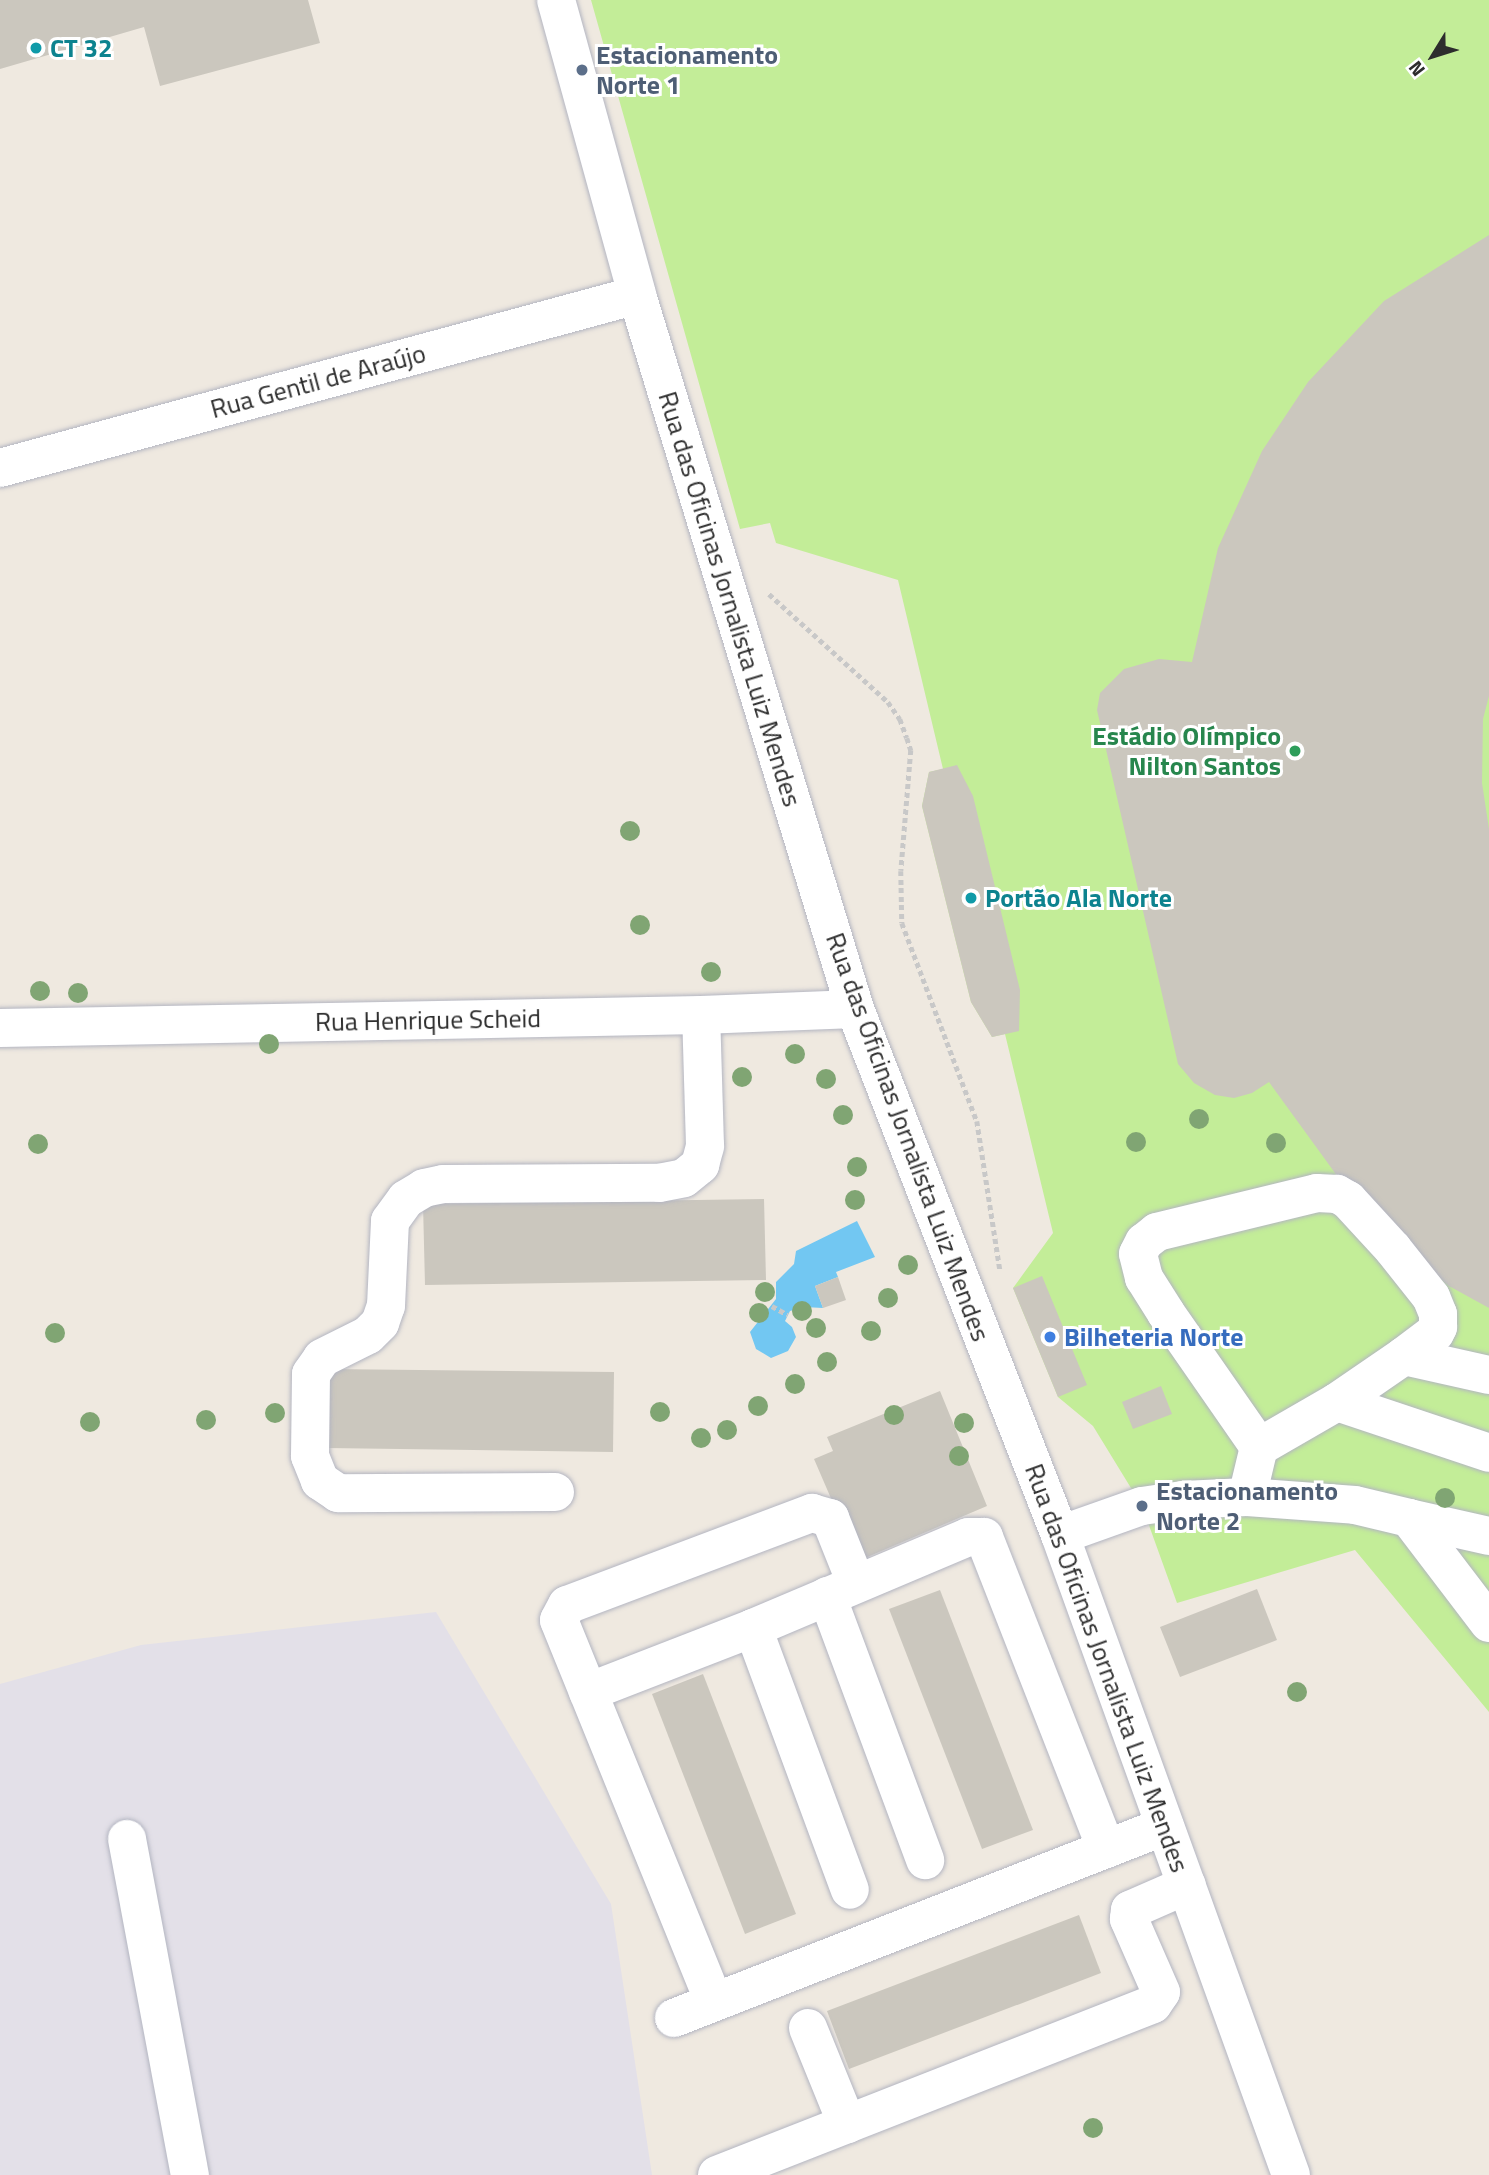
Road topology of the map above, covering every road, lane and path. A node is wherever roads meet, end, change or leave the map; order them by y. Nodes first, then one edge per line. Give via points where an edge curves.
1 (556, 0) edge
2 (636, 295) junction
3 (0, 468) edge
4 (763, 588) dead end
5 (855, 1009) junction
6 (701, 1015) junction
7 (0, 1028) edge
8 (1002, 1278) dead end
9 (772, 1306) dead end
10 (788, 1315) dead end
11 (1404, 1356) junction
12 (1489, 1376) edge
13 (1337, 1402) junction
14 (1259, 1447) junction
15 (1489, 1453) edge
16 (555, 1492) dead end
17 (1247, 1497) junction
18 (1409, 1518) junction
19 (1060, 1535) junction
20 (1489, 1536) edge
21 (841, 1590) junction
22 (1489, 1623) edge
23 (753, 1628) junction
24 (588, 1692) junction
25 (1165, 1826) junction
26 (127, 1839) dead end
27 (1106, 1849) junction
28 (925, 1860) dead end
29 (1186, 1885) junction
30 (850, 1890) dead end
31 (713, 2002) junction
32 (674, 2018) dead end
33 (808, 2028) dead end
34 (847, 2124) junction
35 (190, 2175) edge
36 (717, 2175) edge
37 (1291, 2175) edge

1 - 2 street, Rua das Oficinas Jornalista Luiz Mendes
2 - 3 street, Rua Gentil de Araújo
2 - 5 street, Rua das Oficinas Jornalista Luiz Mendes
4 - 8 path via 888,702 907,738 911,750 901,871 902,922 977,1121
5 - 6 street, Rua Henrique Scheid
5 - 19 street, Rua das Oficinas Jornalista Luiz Mendes
6 - 7 street, Rua Henrique Scheid
6 - 16 street via 705,1146 700,1165 684,1178 659,1183 443,1184 424,1188 406,1199 390,1221 386,1306 380,1322 368,1335 322,1358 311,1374 310,1456 320,1481 338,1493
9 - 10 path
11 - 12 street
11 - 13 street
11 - 14 street via 1434,1333 1438,1314 1431,1297 1393,1249 1337,1194 1317,1193 1157,1232 1138,1254 1144,1278
13 - 14 street
13 - 15 street
14 - 17 street
17 - 18 street via 1355,1505
17 - 19 street via 1183,1500 1123,1512
18 - 20 street
18 - 22 street
19 - 25 street, Rua das Oficinas Jornalista Luiz Mendes
21 - 23 street
21 - 24 street via 830,1518 812,1513 568,1605 559,1620
21 - 27 street via 968,1537 984,1537
21 - 28 street
23 - 24 street
23 - 30 street
24 - 31 street
25 - 27 street
25 - 29 street, Rua das Oficinas Jornalista Luiz Mendes
26 - 35 street
27 - 31 street
29 - 34 street via 1130,1910 1129,1919 1161,1992 1153,2004
29 - 37 street, Rua das Oficinas Jornalista Luiz Mendes
31 - 32 street
33 - 34 street
34 - 36 street

